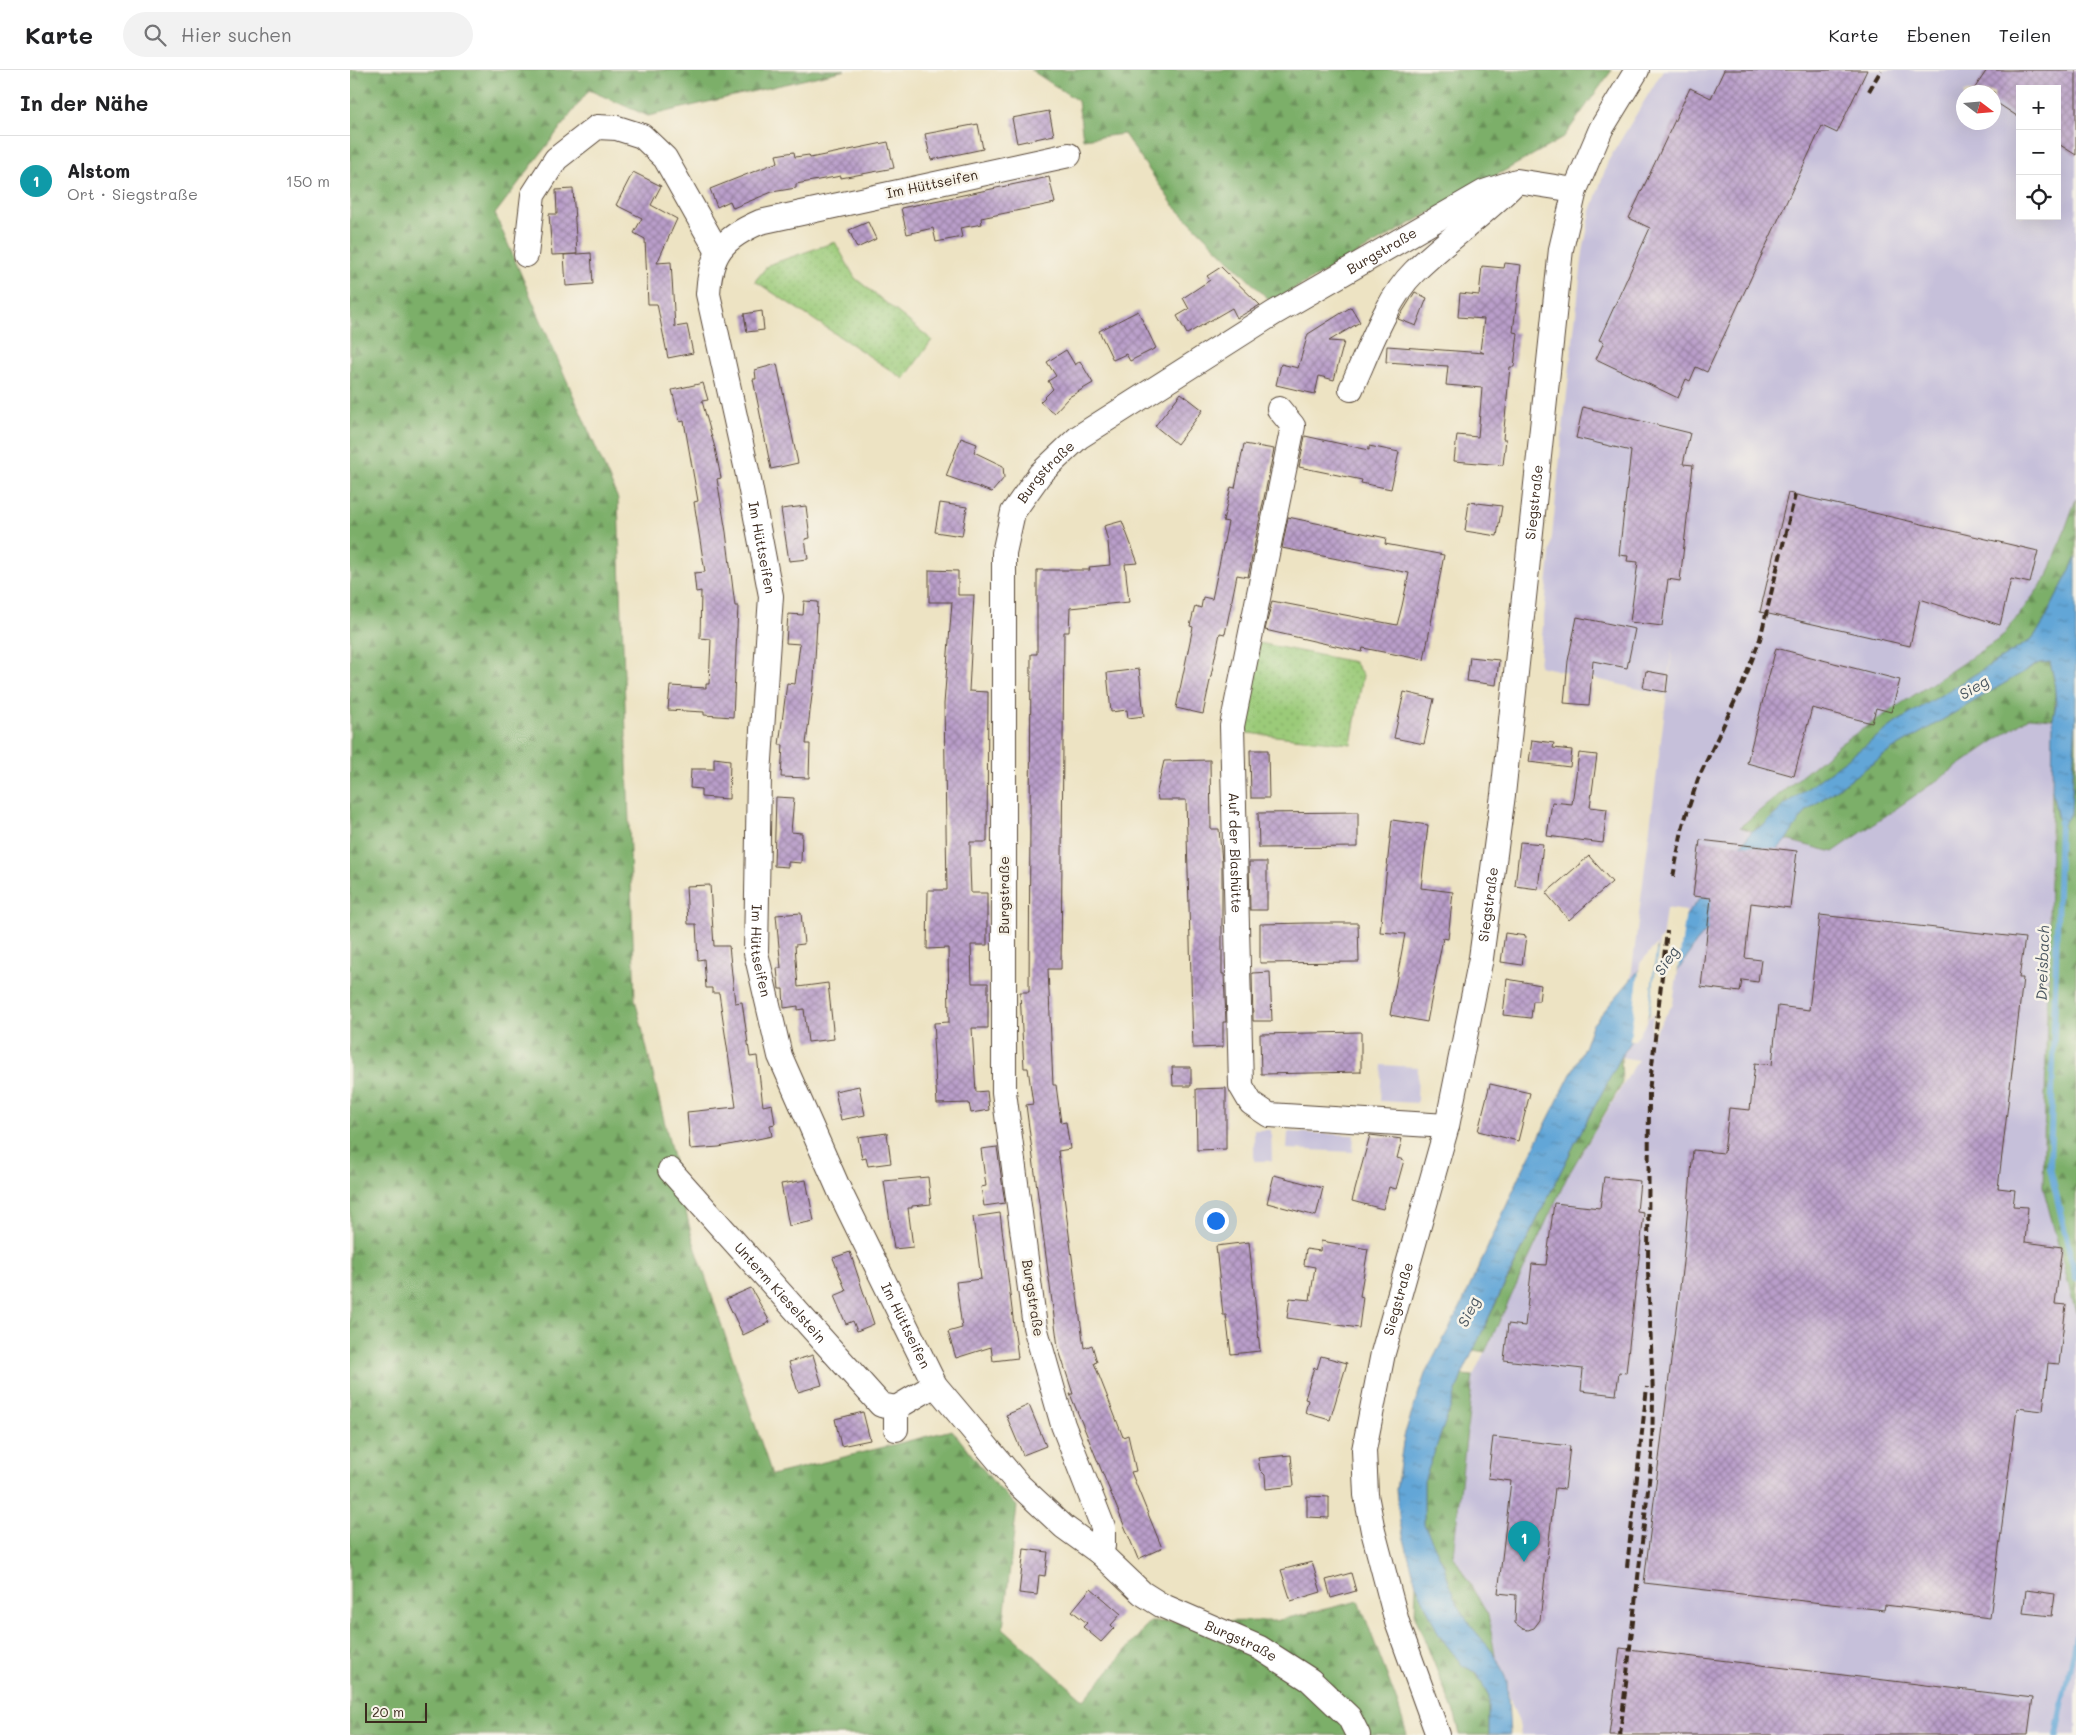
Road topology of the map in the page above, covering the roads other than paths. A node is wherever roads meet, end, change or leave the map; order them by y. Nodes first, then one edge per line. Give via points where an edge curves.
1 (1637, 70) edge
2 (1069, 155) dead end
3 (1517, 182) junction
4 (1576, 190) junction
5 (718, 252) junction
6 (526, 254) dead end
7 (1351, 389) dead end
8 (1279, 409) dead end
9 (1447, 1126) junction
10 (670, 1170) dead end
11 (935, 1385) junction
12 (1100, 1553) junction
13 (1358, 1735) edge
14 (1438, 1735) edge

1 - 4 street, Siegstraße via 1600,130
2 - 5 street, Im Hüttseifen via 760,222 737,231
3 - 4 street, Burgstraße
3 - 7 street via 1491,208 1413,272 1396,294
3 - 12 street, Burgstraße via 1484,192 1274,313 1079,437 1040,474 1012,512 1004,553 1004,1092 1035,1327 1063,1425 1103,1527
4 - 9 street, Siegstraße via 1561,249 1502,804 1481,958
5 - 6 street via 665,158 642,136 617,128 597,127 556,159 533,194
5 - 11 street, Im Hüttseifen via 710,273 708,294 772,596 759,775 756,953 780,1056 841,1194
8 - 9 street, Auf der Blashütte via 1293,426 1232,726 1241,1086 1250,1103 1269,1115
9 - 14 street, Siegstraße via 1383,1353 1364,1450 1366,1495 1373,1531 1397,1622
10 - 11 street, Unterm Kieselstein via 896,1419
11 - 12 street, Im Hüttseifen via 1019,1485
12 - 13 street, Burgstraße via 1154,1601 1260,1648 1310,1680 1349,1717

